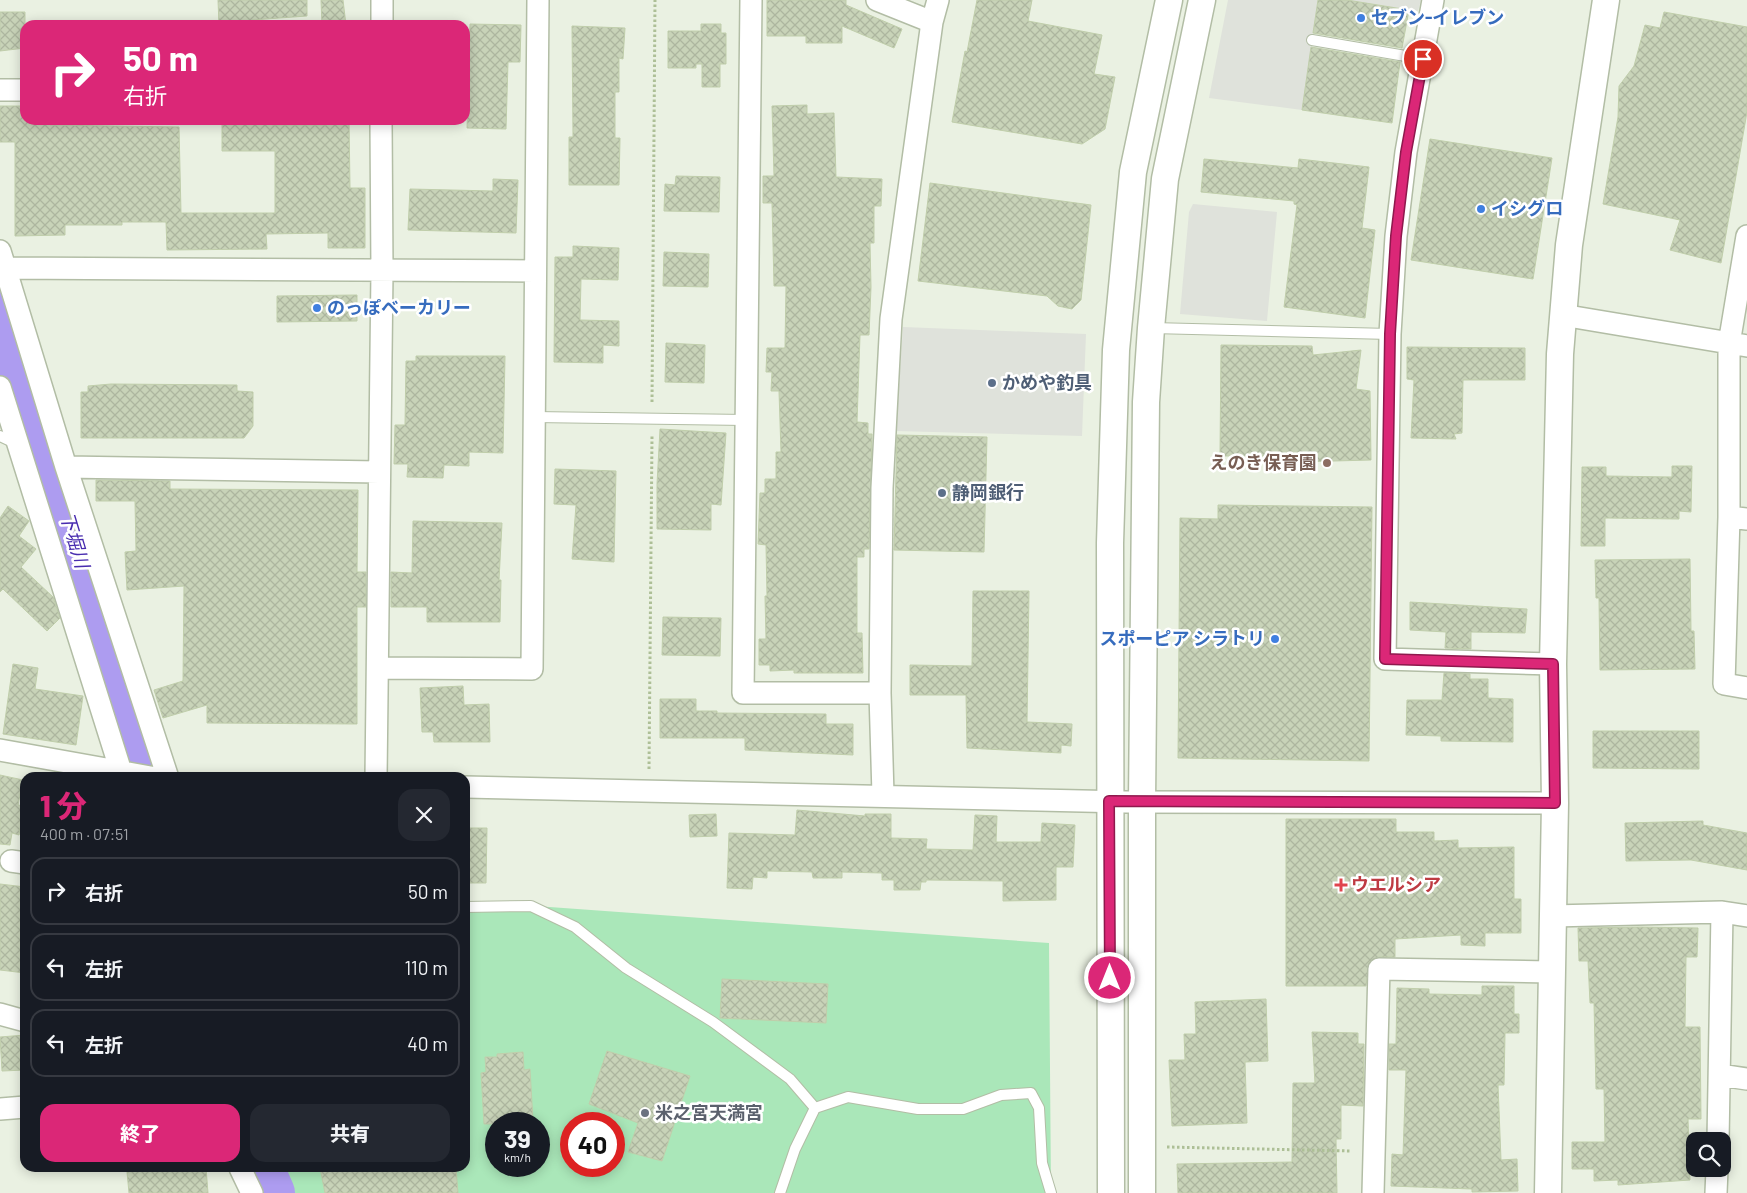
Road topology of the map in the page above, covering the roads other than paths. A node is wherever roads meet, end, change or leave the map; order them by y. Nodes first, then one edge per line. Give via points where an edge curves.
1 (382, 0) edge
2 (538, 0) edge
3 (751, 0) edge
4 (877, 0) edge
5 (938, 0) edge
6 (1168, 0) edge
7 (1202, 0) edge
8 (1433, 0) edge
9 (1606, 0) edge
10 (382, 20) edge
11 (932, 22) junction
12 (1312, 40) dead end
13 (1423, 59) junction
14 (0, 90) edge
15 (20, 90) edge
16 (381, 125) edge
17 (1747, 236) edge
18 (3, 259) edge
19 (382, 271) junction
20 (535, 271) junction
21 (1562, 316) junction
22 (1150, 328) junction
23 (1390, 334) junction
24 (1738, 345) edge
25 (0, 387) edge
26 (534, 417) junction
27 (746, 420) junction
28 (9, 440) edge
29 (66, 467) junction
30 (379, 472) junction
31 (1738, 518) edge
32 (1553, 664) junction
33 (378, 668) junction
34 (1747, 688) edge
35 (880, 693) junction
36 (0, 750) edge
37 (113, 772) edge
38 (122, 772) edge
39 (166, 772) edge
40 (376, 772) edge
41 (470, 786) edge
42 (883, 796) junction
43 (1109, 801) junction
44 (1142, 802) junction
45 (1555, 803) junction
46 (470, 907) edge
47 (1722, 912) junction
48 (1552, 916) junction
49 (1747, 916) edge
50 (1550, 972) junction
51 (0, 1014) edge
52 (20, 1020) edge
53 (1720, 1075) junction
54 (1747, 1079) edge
55 (20, 1107) edge
56 (816, 1108) junction
57 (0, 1109) edge
58 (1718, 1132) edge
59 (242, 1172) edge
60 (1717, 1177) edge
61 (252, 1193) edge
62 (780, 1193) edge
63 (1051, 1193) edge
64 (1111, 1193) edge
65 (1142, 1193) edge
66 (1374, 1193) edge
67 (1548, 1193) edge
68 (1716, 1193) edge

1 - 10 street
2 - 20 street
3 - 27 street
4 - 11 street
5 - 11 street
6 - 43 street via 1133,172 1116,350 1110,543
7 - 22 street via 1165,179
8 - 13 street
9 - 21 street via 1569,245
11 - 35 street via 892,319 882,488
12 - 13 lane
13 - 23 street via 1396,236
14 - 15 street
16 - 19 street
17 - 24 street
18 - 19 street
18 - 29 street
19 - 20 street
19 - 30 street
20 - 26 street
21 - 24 street
21 - 32 street
22 - 23 lane
22 - 44 street via 1146,402
23 - 32 street via 1385,659
24 - 31 street
25 - 28 street
26 - 27 lane
26 - 33 street via 532,669
27 - 35 street via 742,693
28 - 38 street
29 - 30 street
29 - 39 street
30 - 33 street
31 - 34 street via 1724,684
32 - 45 street
33 - 40 street
35 - 42 street
36 - 37 street
41 - 42 street
42 - 43 street
43 - 44 street
43 - 64 street
44 - 45 street
44 - 65 street
45 - 48 street
46 - 56 lane via 531,906 575,927 626,968 714,1022 790,1079
47 - 48 street
47 - 49 street
47 - 53 street
48 - 50 street
50 - 66 street via 1379,969
50 - 67 street
51 - 52 street
53 - 54 street
53 - 58 street
55 - 57 street
56 - 62 lane via 795,1149
56 - 63 lane via 848,1097 918,1110 963,1109 1001,1094 1031,1093 1039,1108 1042,1163
59 - 61 street
60 - 68 street

